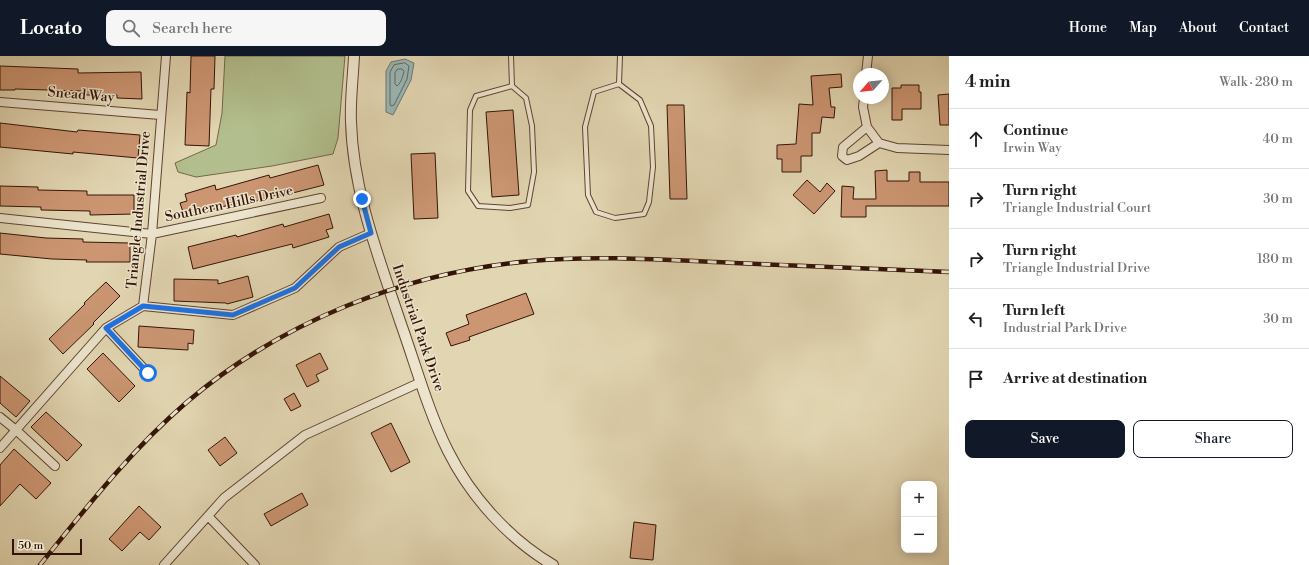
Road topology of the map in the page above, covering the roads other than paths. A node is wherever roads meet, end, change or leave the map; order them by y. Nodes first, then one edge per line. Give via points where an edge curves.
1 (166, 56) edge
2 (354, 56) edge
3 (511, 56) edge
4 (620, 56) edge
5 (868, 56) edge
6 (867, 68) edge
7 (619, 84) junction
8 (512, 86) junction
9 (0, 102) edge
10 (863, 104) edge
11 (160, 115) junction
12 (866, 127) junction
13 (879, 143) junction
14 (949, 150) edge
15 (321, 198) dead end
16 (0, 218) edge
17 (371, 233) junction
18 (152, 234) junction
19 (143, 306) junction
20 (106, 328) junction
21 (148, 373) dead end
22 (421, 382) junction
23 (0, 417) edge
24 (16, 430) junction
25 (0, 448) edge
26 (56, 466) dead end
27 (208, 516) junction
28 (164, 565) edge
29 (255, 565) edge
30 (553, 565) edge

1 - 11 street, Triangle Industrial Drive
2 - 17 street, Industrial Park Drive via 352,136 362,199
3 - 8 lane
4 - 7 lane
5 - 6 street
7 - 7 lane via 640,100 651,126 653,167 649,202 644,214 615,218 596,212 588,195 585,127 594,92
8 - 8 lane via 476,96 470,110 468,191 478,206 510,208 528,205 534,172 532,126 526,98
9 - 11 street, Snead Way
10 - 12 street
11 - 18 street, Triangle Industrial Drive
12 - 13 street
12 - 13 street via 842,147 842,156 847,160 859,156
13 - 14 street via 897,148
15 - 18 street, Southern Hills Drive
16 - 18 street, Southern Hills Drive
17 - 19 street, Triangle Industrial Drive via 339,247 295,288 233,315
17 - 22 street, Industrial Park Drive
18 - 19 street, Triangle Industrial Drive
19 - 20 street
20 - 21 street
20 - 24 street
22 - 27 street via 305,435 224,498
22 - 30 street, Industrial Park Drive via 448,451 478,499 507,530
23 - 24 street
24 - 25 street
24 - 26 street
27 - 28 street
27 - 29 street

